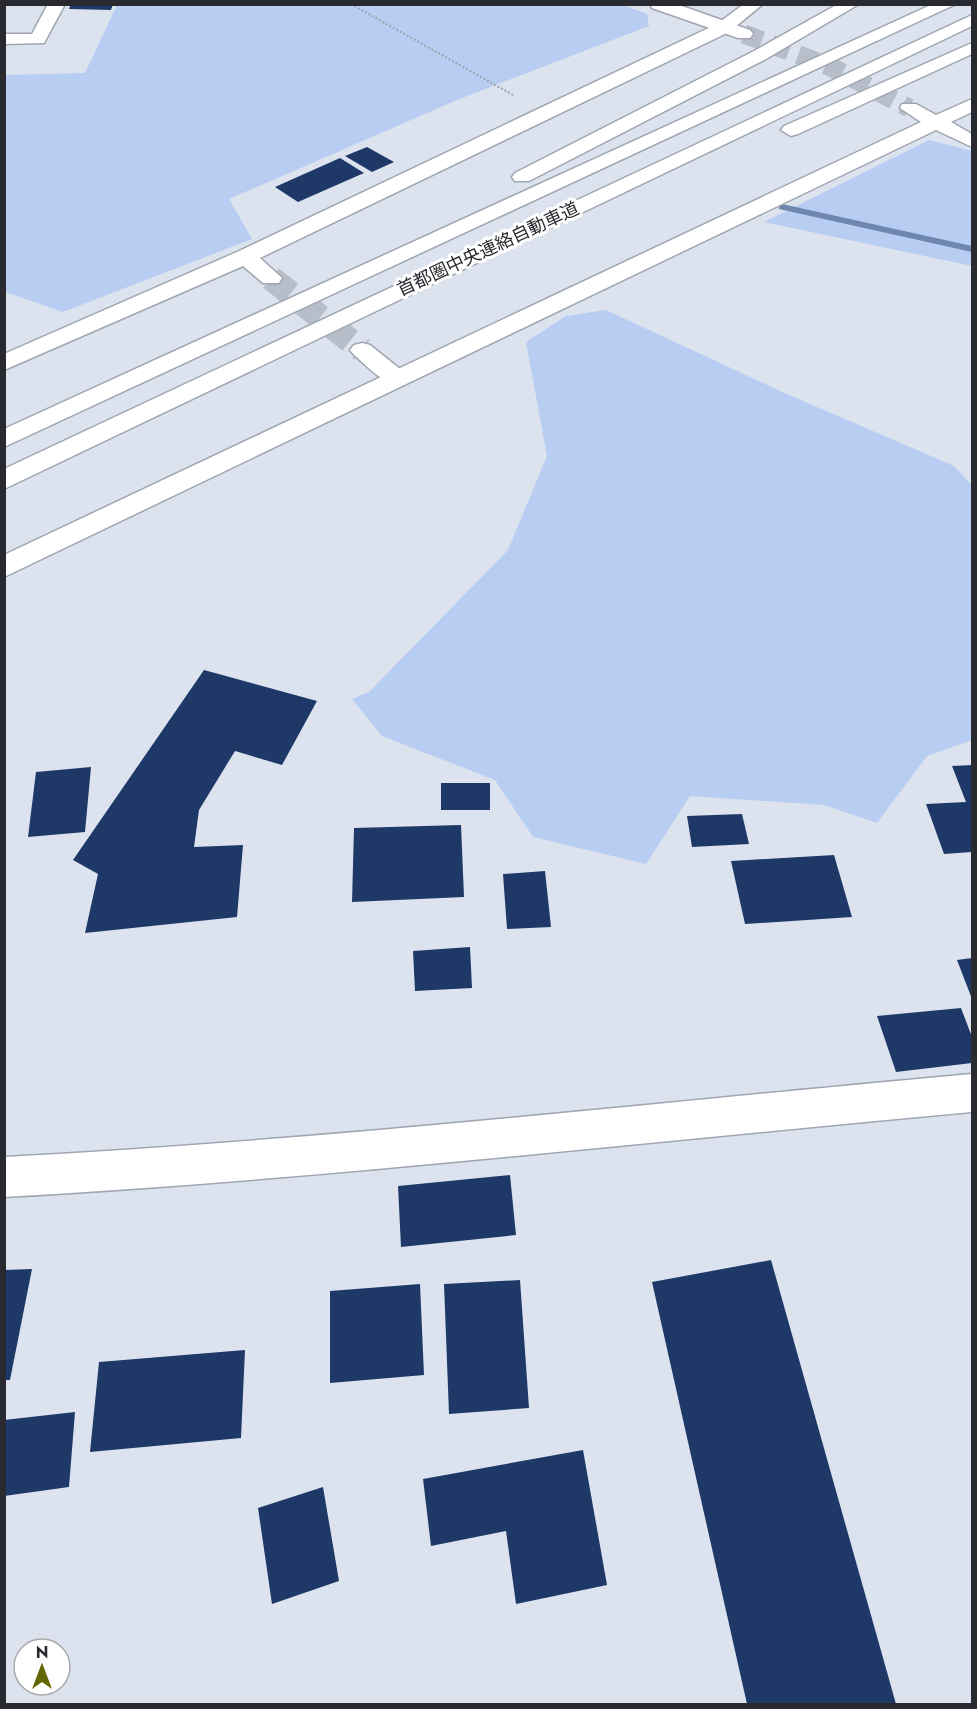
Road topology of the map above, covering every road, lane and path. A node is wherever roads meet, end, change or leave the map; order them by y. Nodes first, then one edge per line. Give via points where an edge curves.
1 (57, 4) edge
2 (351, 4) edge
3 (658, 4) edge
4 (755, 4) edge
5 (851, 4) edge
6 (948, 4) edge
7 (972, 20) edge
8 (723, 28) junction
9 (744, 34) tunnel mouth
10 (4, 39) edge
11 (972, 48) edge
12 (972, 105) edge
13 (909, 108) tunnel mouth
14 (543, 112) junction
15 (936, 122) junction
16 (972, 141) edge
17 (507, 184) dead end
18 (486, 195) dead end
19 (244, 257) junction
20 (271, 278) tunnel mouth
21 (363, 350) tunnel mouth
22 (4, 363) edge
23 (397, 378) junction
24 (85, 401) junction
25 (109, 429) junction
26 (4, 440) edge
27 (4, 480) edge
28 (4, 567) edge
29 (972, 1093) edge
30 (4, 1177) edge

1 - 10 main road via 38,39
2 - 14 path
3 - 8 main road
4 - 8 main road
5 - 17 main road
6 - 24 main road, 首都圏中央連絡自動車道
7 - 25 main road, 首都圏中央連絡自動車道
8 - 9 main road
8 - 14 main road
11 - 25 main road
12 - 15 main road
13 - 15 main road
14 - 19 main road
15 - 16 main road
15 - 23 main road
18 - 24 main road
19 - 20 main road
19 - 22 main road
21 - 23 main road
23 - 28 main road
24 - 26 main road, 首都圏中央連絡自動車道
25 - 27 main road, 首都圏中央連絡自動車道
29 - 30 main road via 397,1149

